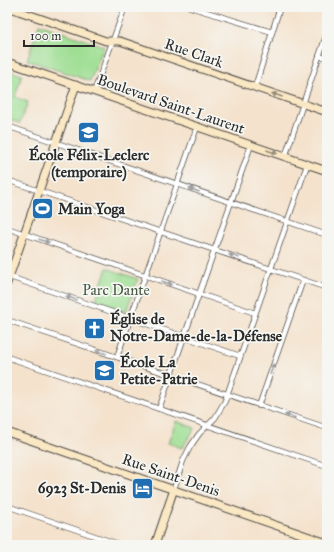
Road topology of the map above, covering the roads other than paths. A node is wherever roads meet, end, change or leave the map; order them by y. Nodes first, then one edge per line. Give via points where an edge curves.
1 (7, 7) edge
2 (125, 7) edge
3 (190, 7) edge
4 (280, 7) edge
5 (272, 32) junction
6 (327, 33) edge
7 (113, 41) junction
8 (319, 56) junction
9 (327, 58) edge
10 (7, 62) edge
11 (76, 85) junction
12 (255, 87) junction
13 (94, 92) junction
14 (303, 104) junction
15 (327, 112) edge
16 (7, 126) edge
17 (197, 127) junction
18 (56, 142) junction
19 (251, 145) junction
20 (285, 157) junction
21 (307, 165) junction
22 (327, 171) edge
23 (7, 180) edge
24 (177, 184) junction
25 (39, 190) junction
26 (231, 202) junction
27 (287, 222) junction
28 (7, 228) edge
29 (160, 231) junction
30 (24, 234) junction
31 (327, 235) edge
32 (215, 250) junction
33 (271, 269) junction
34 (145, 276) junction
35 (8, 279) edge
36 (302, 280) junction
37 (327, 288) edge
38 (199, 294) junction
39 (255, 313) junction
40 (130, 318) junction
41 (7, 320) edge
42 (184, 337) junction
43 (240, 356) junction
44 (7, 357) edge
45 (117, 357) junction
46 (171, 376) junction
47 (227, 395) junction
48 (259, 406) junction
49 (159, 409) junction
50 (208, 426) junction
51 (327, 428) edge
52 (7, 432) edge
53 (327, 466) edge
54 (174, 489) junction
55 (7, 506) edge
56 (327, 543) edge
57 (121, 545) edge
58 (155, 545) edge

1 - 7 main road, Rue Clark via 106,41
2 - 7 street
3 - 5 street
4 - 5 street
5 - 12 street
6 - 8 street
7 - 12 main road, Rue Clark via 120,41
7 - 13 street
8 - 9 street
8 - 14 street
10 - 11 main road, Boulevard Saint-Laurent
11 - 13 main road, Boulevard Saint-Laurent
11 - 18 main road
14 -> 12 main road, Rue Clark
13 - 17 main road, Boulevard Saint-Laurent
14 - 15 main road, Rue Clark
14 - 20 street
16 - 18 street
17 - 19 main road, Boulevard Saint-Laurent
17 - 24 street
18 - 24 street
18 - 25 main road
19 -> 20 main road, Boulevard Saint-Laurent
19 - 26 street
20 - 21 main road, Boulevard Saint-Laurent
21 - 22 main road, Boulevard Saint-Laurent
21 - 27 street
23 - 25 street
26 -> 24 street
24 - 29 street
25 - 29 street
25 - 30 main road
26 - 27 street
26 - 32 street
27 - 31 street
27 - 33 street
28 - 30 street
29 - 32 street
29 - 34 street
30 -> 34 street
30 - 35 main road
33 -> 32 street
32 - 38 street
33 - 36 street
33 - 39 street
34 -> 38 street
34 - 40 street
40 -> 35 street
36 - 37 street
48 -> 36 street
38 - 39 street
38 - 42 street
39 - 43 street
40 - 42 street
40 - 45 street
45 -> 41 street
42 - 43 street
42 - 46 street
43 - 47 street
44 - 49 street
45 - 46 street
46 - 47 street
46 - 49 street
47 - 48 street
47 - 50 street
51 -> 48 street
49 - 50 street
50 - 53 street
50 - 54 street via 187,452
52 - 54 main road, Rue Saint-Denis
54 - 56 main road, Rue Saint-Denis
54 - 58 main road
55 - 57 street

